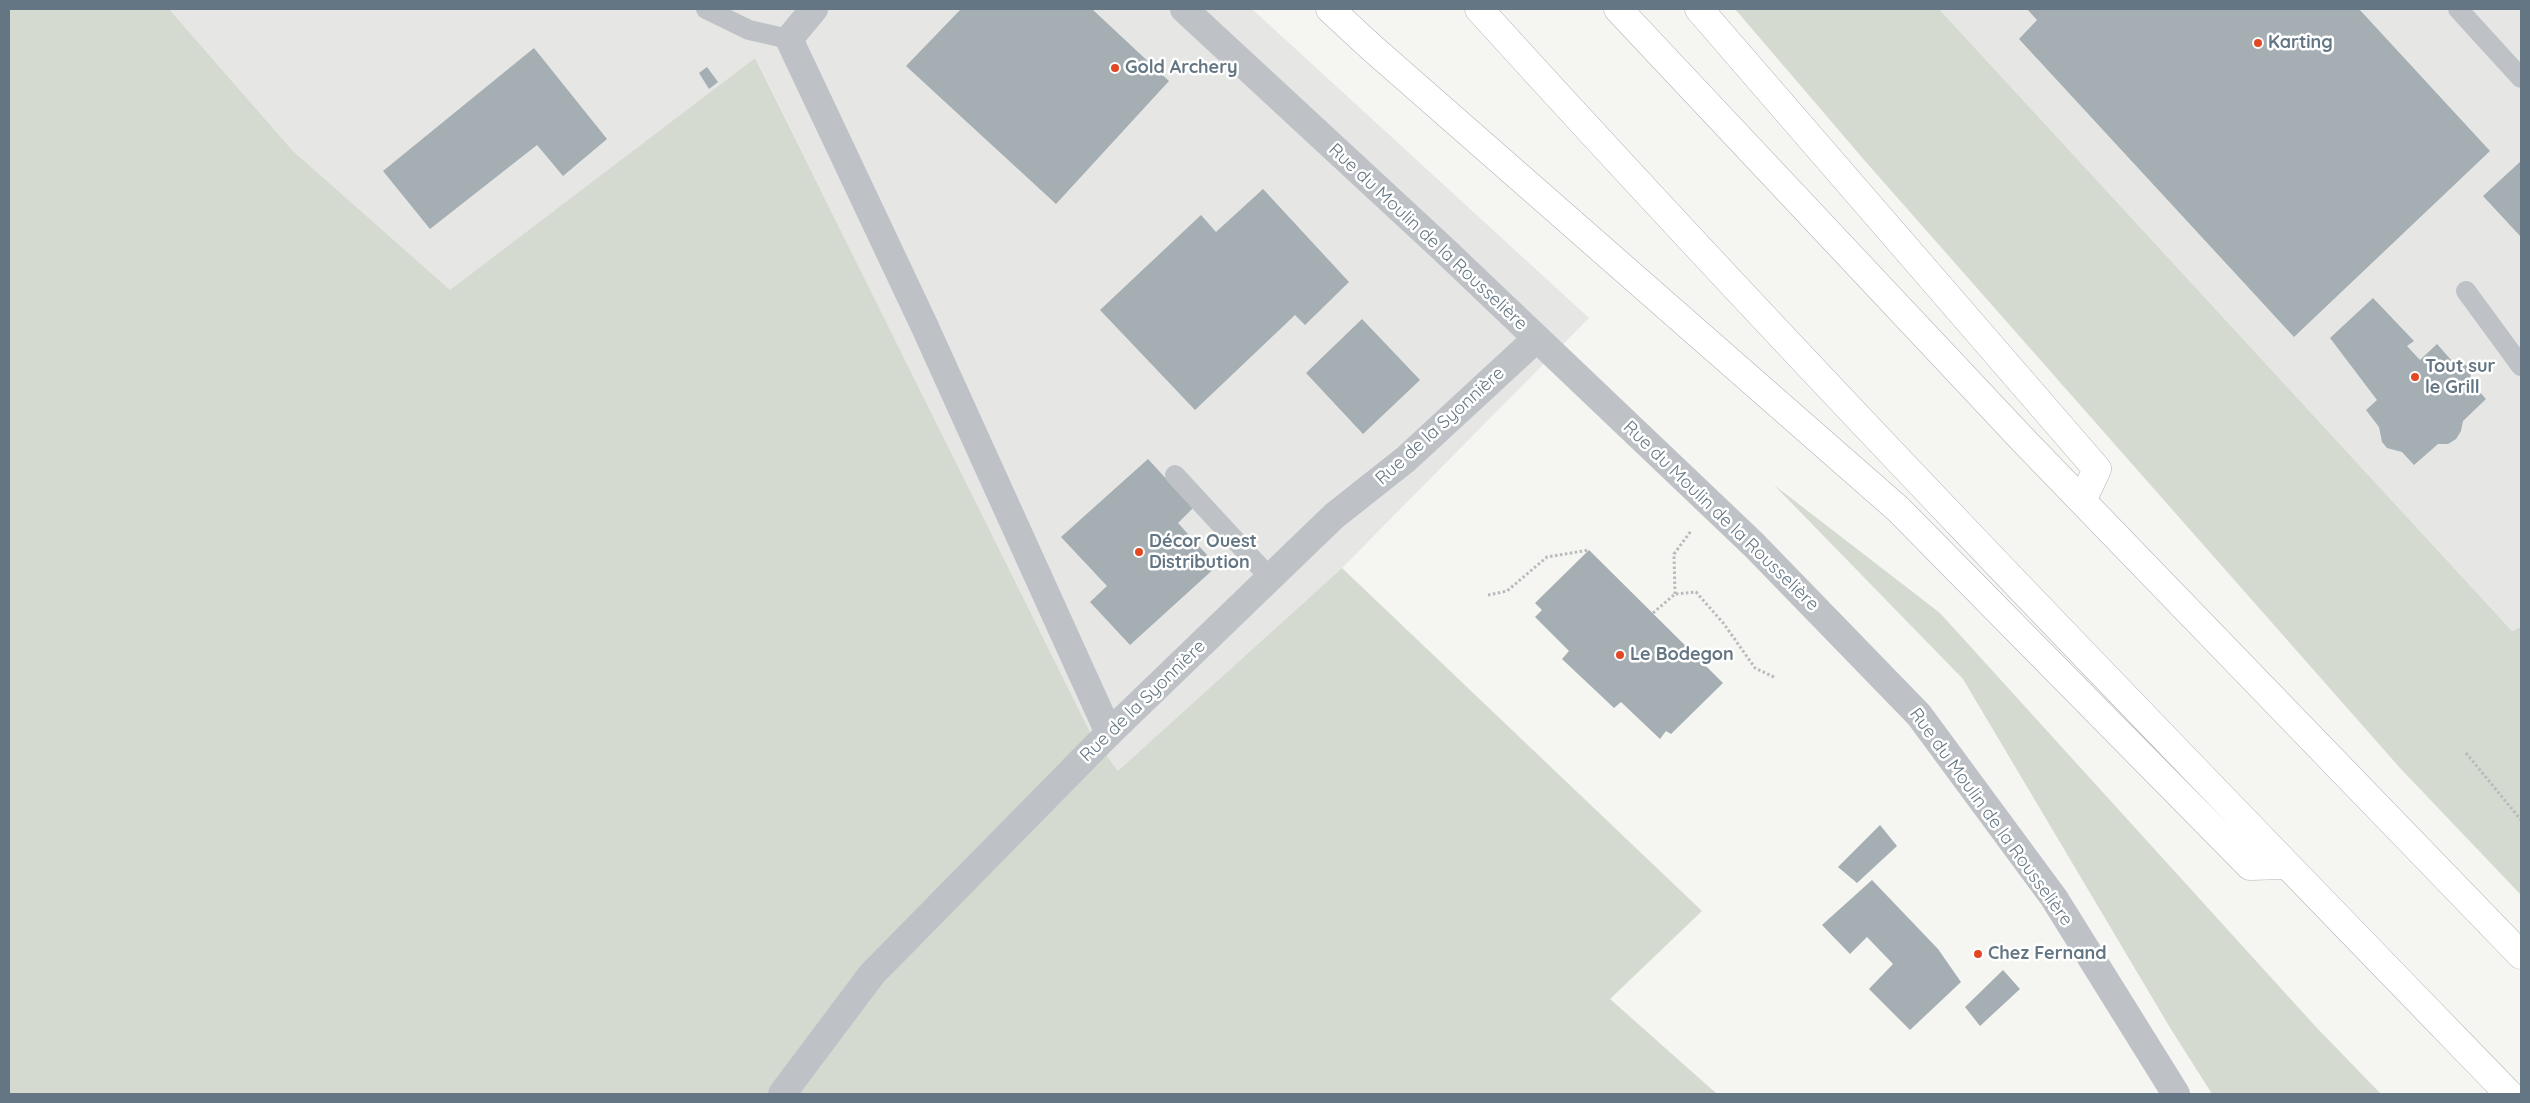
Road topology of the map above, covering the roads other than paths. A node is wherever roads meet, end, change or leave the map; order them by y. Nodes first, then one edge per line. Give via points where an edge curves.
1 (706, 9) edge
2 (814, 9) edge
3 (1184, 9) edge
4 (1330, 9) edge
5 (1478, 9) edge
6 (1618, 9) edge
7 (1699, 9) edge
8 (2458, 9) edge
9 (789, 39) junction
10 (2521, 78) edge
11 (2466, 291) dead end
12 (1536, 339) junction
13 (2521, 366) edge
14 (1175, 475) dead end
15 (2082, 501) junction
16 (1270, 578) junction
17 (1109, 733) junction
18 (2286, 864) junction
19 (2521, 955) edge
20 (782, 1094) edge
21 (2176, 1094) edge
22 (2509, 1094) edge

1 - 9 lane via 749,30
2 - 9 street
3 - 12 street, Rue du Moulin de la Rousselière
4 - 18 highway via 1898,509 2250,866
5 - 18 highway via 1757,312
6 - 15 highway
7 - 15 highway via 2097,469
8 - 10 lane
9 - 17 street via 924,325
11 - 13 lane
12 - 16 street, Rue de la Syonnière via 1406,459 1334,516
12 - 21 street, Rue du Moulin de la Rousselière via 1754,545 1919,715 2054,898
14 - 16 lane
15 - 19 highway
16 - 17 street, Rue de la Syonnière
17 - 20 street, Rue de la Syonnière via 872,974
18 - 22 highway

